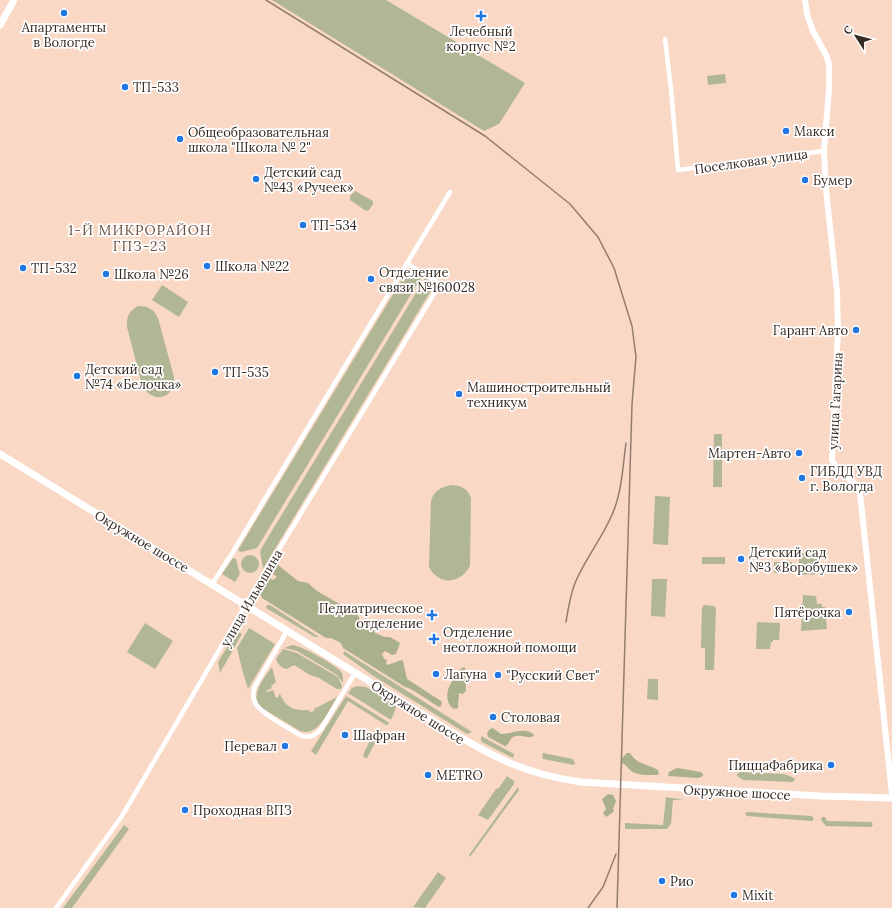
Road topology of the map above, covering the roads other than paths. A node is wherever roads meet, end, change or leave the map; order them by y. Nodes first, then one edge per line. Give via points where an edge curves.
1 (14, 0) edge
2 (805, 0) edge
3 (0, 25) edge
4 (665, 38) dead end
5 (824, 151) junction
6 (450, 192) dead end
7 (408, 264) junction
8 (0, 454) edge
9 (212, 584) junction
10 (246, 605) junction
11 (287, 631) junction
12 (355, 673) junction
13 (892, 794) edge
14 (892, 798) edge
15 (56, 908) edge

1 - 3 main road
2 - 5 street, улица Гагарина via 812,29 829,64
4 - 5 street, Поселковая улица via 678,170
5 - 13 street, улица Гагарина via 837,291 838,330 832,460 835,467 855,483 860,493
6 - 7 street
7 - 9 street
7 - 10 street, улица Ильюшина via 440,284
8 - 9 main road, Окружное шоссе
9 - 10 main road, Окружное шоссе
10 - 11 main road, Окружное шоссе
10 - 15 street, улица Ильюшина via 122,816
11 - 12 main road, Окружное шоссе
11 - 12 street via 255,686 253,695 255,704 261,711 303,737 315,735 321,729
12 - 14 main road, Окружное шоссе via 487,753 544,776 620,785

